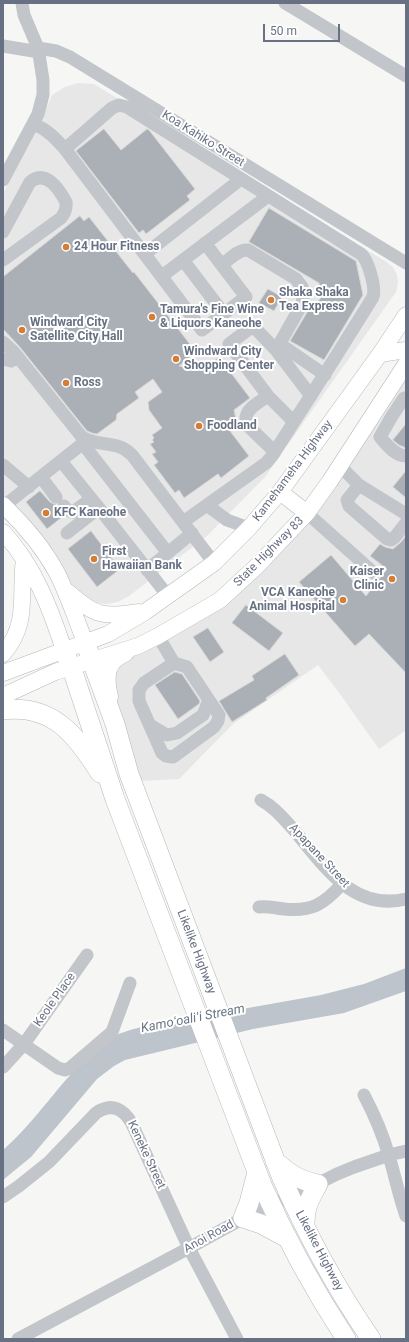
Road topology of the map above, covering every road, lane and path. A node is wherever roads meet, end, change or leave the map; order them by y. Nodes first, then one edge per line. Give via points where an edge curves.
1 (22, 3) edge
2 (285, 3) edge
3 (3, 46) edge
4 (38, 50) junction
5 (406, 76) edge
6 (33, 124) junction
7 (65, 149) junction
8 (241, 179) junction
9 (3, 180) edge
10 (268, 196) junction
11 (4, 228) edge
12 (205, 243) junction
13 (145, 254) junction
14 (3, 260) edge
15 (183, 260) junction
16 (406, 263) edge
17 (222, 265) junction
18 (162, 276) junction
19 (224, 314) junction
20 (406, 315) edge
21 (3, 342) edge
22 (278, 347) junction
23 (406, 350) edge
24 (380, 354) junction
25 (18, 357) junction
26 (3, 359) edge
27 (404, 370) edge
28 (325, 375) junction
29 (401, 395) edge
30 (268, 396) junction
31 (310, 396) junction
32 (370, 420) junction
33 (294, 422) junction
34 (384, 429) junction
35 (85, 442) junction
36 (274, 452) junction
37 (406, 456) edge
38 (61, 461) junction
39 (3, 465) edge
40 (340, 466) junction
41 (41, 477) junction
42 (359, 485) junction
43 (29, 487) junction
44 (280, 492) junction
45 (211, 502) junction
46 (95, 504) junction
47 (62, 505) junction
48 (4, 506) edge
49 (307, 513) junction
50 (406, 514) edge
51 (183, 522) junction
52 (406, 523) edge
53 (78, 525) junction
54 (249, 528) junction
55 (3, 532) edge
56 (67, 533) dead end
57 (192, 533) junction
58 (168, 553) junction
59 (24, 559) junction
60 (214, 563) junction
61 (147, 570) junction
62 (374, 573) dead end
63 (65, 590) junction
64 (168, 596) junction
65 (145, 612) junction
66 (158, 636) junction
67 (85, 642) junction
68 (138, 646) junction
69 (3, 654) edge
70 (67, 658) junction
71 (91, 661) junction
72 (174, 663) junction
73 (3, 673) edge
74 (3, 696) edge
75 (209, 700) junction
76 (3, 710) edge
77 (115, 724) junction
78 (150, 725) junction
79 (114, 794) junction
80 (261, 800) dead end
81 (342, 884) junction
82 (406, 899) edge
83 (259, 907) dead end
84 (87, 955) dead end
85 (130, 982) dead end
86 (3, 1030) edge
87 (24, 1044) junction
88 (3, 1067) edge
89 (364, 1095) dead end
90 (406, 1151) edge
91 (389, 1156) junction
92 (274, 1160) junction
93 (257, 1172) junction
94 (318, 1184) junction
95 (290, 1196) junction
96 (3, 1197) edge
97 (271, 1204) junction
98 (406, 1216) edge
99 (243, 1218) junction
100 (305, 1226) junction
101 (287, 1238) junction
102 (189, 1248) junction
103 (39, 1334) edge
104 (18, 1339) edge
105 (237, 1339) edge
106 (346, 1339) edge
107 (371, 1339) edge

1 - 4 street
2 - 5 street
3 - 4 street, Koa Kahiko Street
4 - 6 street via 43,94
4 - 16 street, Koa Kahiko Street via 56,51 70,57
6 - 7 street via 42,127
6 - 9 street
7 - 8 street via 112,108 123,106
7 - 13 street
8 - 10 street
8 - 13 street
10 - 12 street
10 - 28 street via 361,254 367,263 374,291 373,297
11 - 14 street via 27,186 34,179 43,177 51,181 66,202 63,215
12 - 15 street
12 - 17 street
13 - 18 street
15 - 18 street
15 - 19 street
17 - 19 street via 246,297
17 - 22 street via 244,249 299,282 304,292 302,304
18 - 19 street via 202,330
20 - 24 main road, Kamehameha Highway
21 - 25 street
22 - 28 street
22 - 30 street via 253,326 229,344
22 - 31 street
23 - 24 main road
24 - 44 main road, Kamehameha Highway
25 - 26 street via 11,361
25 - 35 street
27 - 29 main road, State Highway 83
28 - 31 street
29 - 32 main road, State Highway 83
29 - 34 street
30 - 33 street
30 - 36 street via 249,410 246,420 248,426
31 - 33 street
32 - 34 street
32 - 40 main road, State Highway 83
33 - 36 street
34 - 37 street via 380,437 389,448
35 - 38 street
35 - 51 street via 118,446 129,451
35 - 58 street
36 - 45 street via 266,463
38 - 41 street
38 - 46 street
39 - 43 street
40 - 42 street
40 - 49 main road, State Highway 83
41 - 43 street
41 - 47 street
42 - 50 street
42 - 52 street via 347,500 349,506 388,539 395,537
43 - 48 street
44 - 49 main road
44 - 54 main road, Kamehameha Highway
45 - 51 street
45 - 54 street via 208,506 227,520
46 - 47 street via 70,512
46 - 53 street
46 - 61 street
47 - 53 street
48 - 63 main road via 36,541
49 - 62 street
49 - 66 main road, State Highway 83 via 257,566 220,600
51 - 57 street
53 - 56 street
54 - 60 main road, Kamehameha Highway
55 - 59 main road
57 - 58 street
57 - 60 street
58 - 61 street
59 - 69 main road via 21,620
59 - 70 main road via 45,598
60 - 64 main road, Kamehameha Highway
61 - 64 street
63 - 65 main road via 82,605 98,613 111,615
63 - 67 main road
64 - 65 main road, Kamehameha Highway
65 - 67 main road, Kamehameha Highway via 108,634
66 - 68 main road, State Highway 83
66 - 72 street
67 - 70 main road, Kamehameha Highway
67 - 71 highway, Likelike Highway
68 - 71 main road, State Highway 83
68 - 77 main road via 115,660 108,673 107,684
70 - 71 main road, State Highway 83
70 - 73 main road, Kamehameha Highway via 49,656
70 - 74 main road, Kamehameha Highway via 55,672
70 - 79 highway, Likelike Highway
71 - 77 highway, Likelike Highway
72 - 75 street via 187,667
72 - 78 street via 144,683 139,690 139,701
75 - 78 street via 203,715 177,734 167,735
75 - 78 street via 219,715 218,721 214,727 173,757 162,752
76 - 79 highway via 40,712 63,725 76,738
77 - 92 highway, Likelike Highway via 129,774
79 - 93 highway, Likelike Highway
80 - 81 street, Apapane Street via 277,811
81 - 82 street, Apapane Street via 354,893 372,899
81 - 83 street via 325,901 312,907 298,910
84 - 87 street, Keole Place
85 - 87 street via 112,1032 70,1068 58,1068
86 - 87 street
87 - 88 street, Keole Place
89 - 91 street
90 - 91 street, Anoi Road
91 - 94 street, Anoi Road via 337,1174
91 - 98 street
92 - 94 highway via 296,1177
92 - 95 highway, Likelike Highway
93 - 97 highway, Likelike Highway
93 - 99 highway
94 - 95 street, Anoi Road
94 - 100 highway via 306,1207
95 - 97 street, Anoi Road
95 - 100 highway, Likelike Highway
96 - 102 street, Keneke Street via 49,1162 96,1113 105,1108 116,1108 125,1113 132,1124
97 - 99 street, Anoi Road
97 - 101 highway, Likelike Highway
99 - 101 highway
99 - 102 street, Anoi Road
100 - 107 highway, Likelike Highway via 333,1280
101 - 106 highway, Likelike Highway
102 - 103 street, Anoi Road
102 - 105 street, Keneke Street
103 - 104 street, Anoi Road

